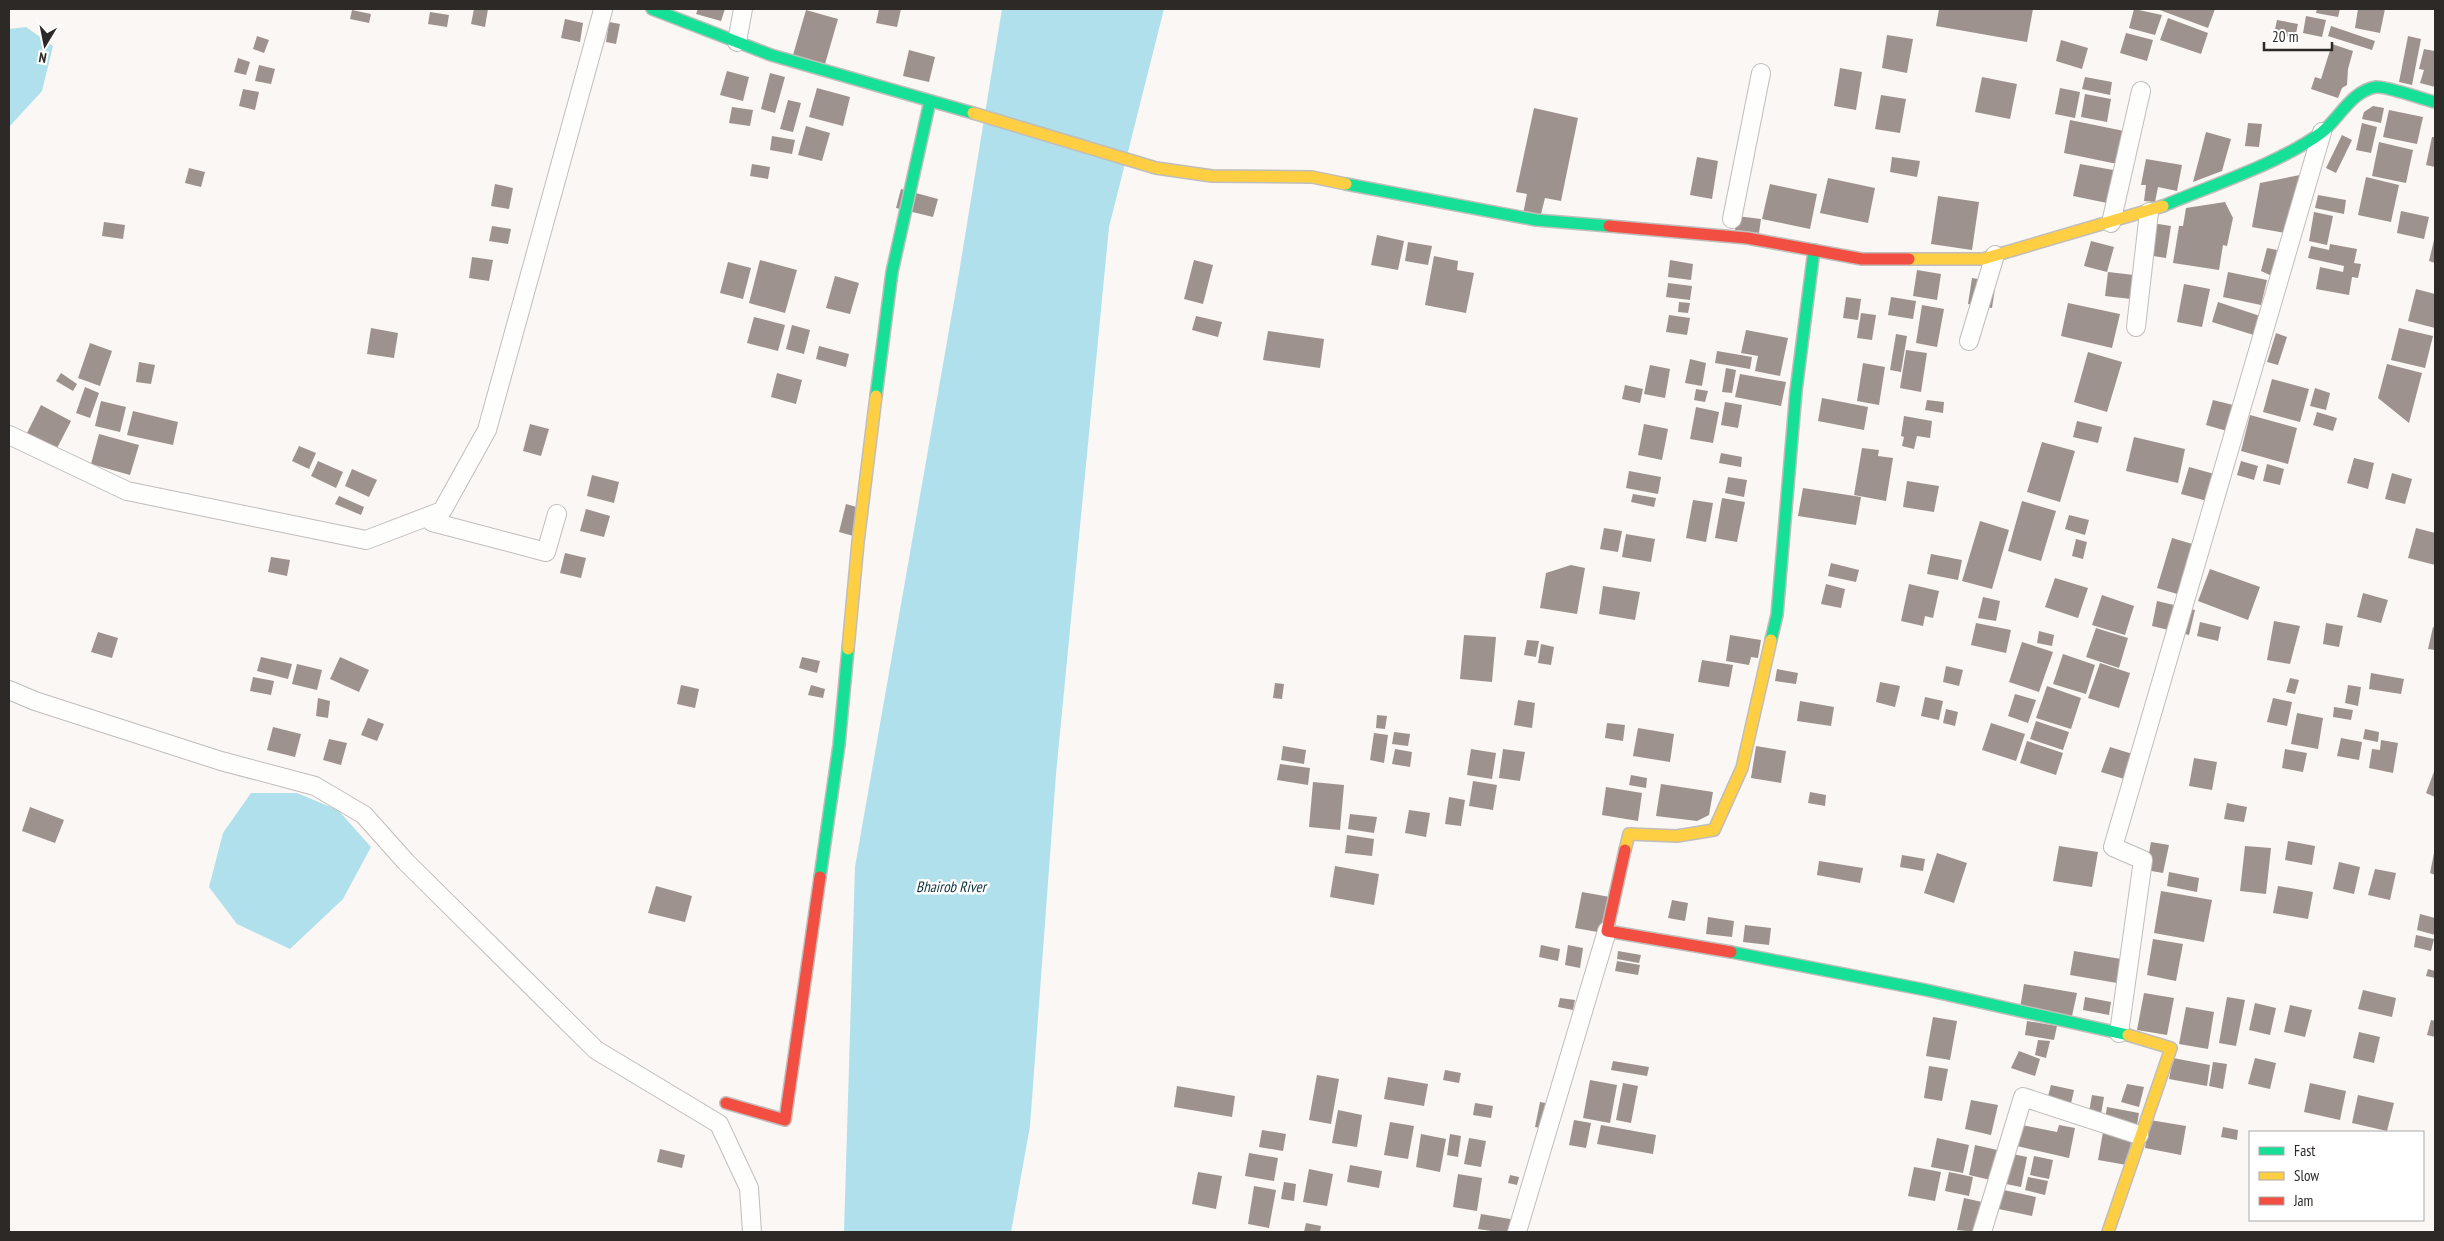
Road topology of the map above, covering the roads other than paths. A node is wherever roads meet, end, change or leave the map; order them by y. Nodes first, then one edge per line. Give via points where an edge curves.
1 (652, 9) edge
2 (743, 9) edge
3 (603, 10) edge
4 (737, 42) junction
5 (1760, 73) dead end
6 (2141, 91) dead end
7 (930, 101) junction
8 (2435, 102) edge
9 (2322, 132) junction
10 (2149, 212) junction
11 (1732, 219) dead end
12 (2111, 223) junction
13 (1814, 250) junction
14 (1995, 256) junction
15 (2136, 327) dead end
16 (1969, 341) dead end
17 (9, 435) edge
18 (556, 514) dead end
19 (432, 522) dead end
20 (9, 690) edge
21 (1607, 931) junction
22 (2119, 1032) junction
23 (726, 1103) dead end
24 (2139, 1135) junction
25 (752, 1232) edge
26 (1517, 1232) edge
27 (1982, 1232) edge
28 (2108, 1232) edge

1 - 4 street
2 - 4 street
3 - 17 street via 487,430 442,511 366,540 127,491
4 - 7 street
5 - 11 street
6 - 12 street
7 - 13 street via 1156,168 1212,176 1312,177 1536,220 1747,238
7 - 23 street via 892,272 858,542 839,745 784,1120
8 - 9 street via 2371,88 2345,107
9 - 10 street via 2281,156
9 - 22 street via 2113,847 2143,860
10 - 12 street
10 - 15 street
12 - 14 street
13 - 14 street via 1862,259 1983,259
13 - 21 street via 1796,391 1777,615 1742,768 1714,830 1677,836 1629,834
14 - 16 street
18 - 19 street via 546,552
20 - 25 street via 202,755 315,786 364,815 406,862 596,1050 719,1124 750,1188
21 - 22 street via 1713,947 1841,972
21 - 26 street
22 - 24 street via 2170,1048
24 - 27 street via 2023,1097
24 - 28 street

